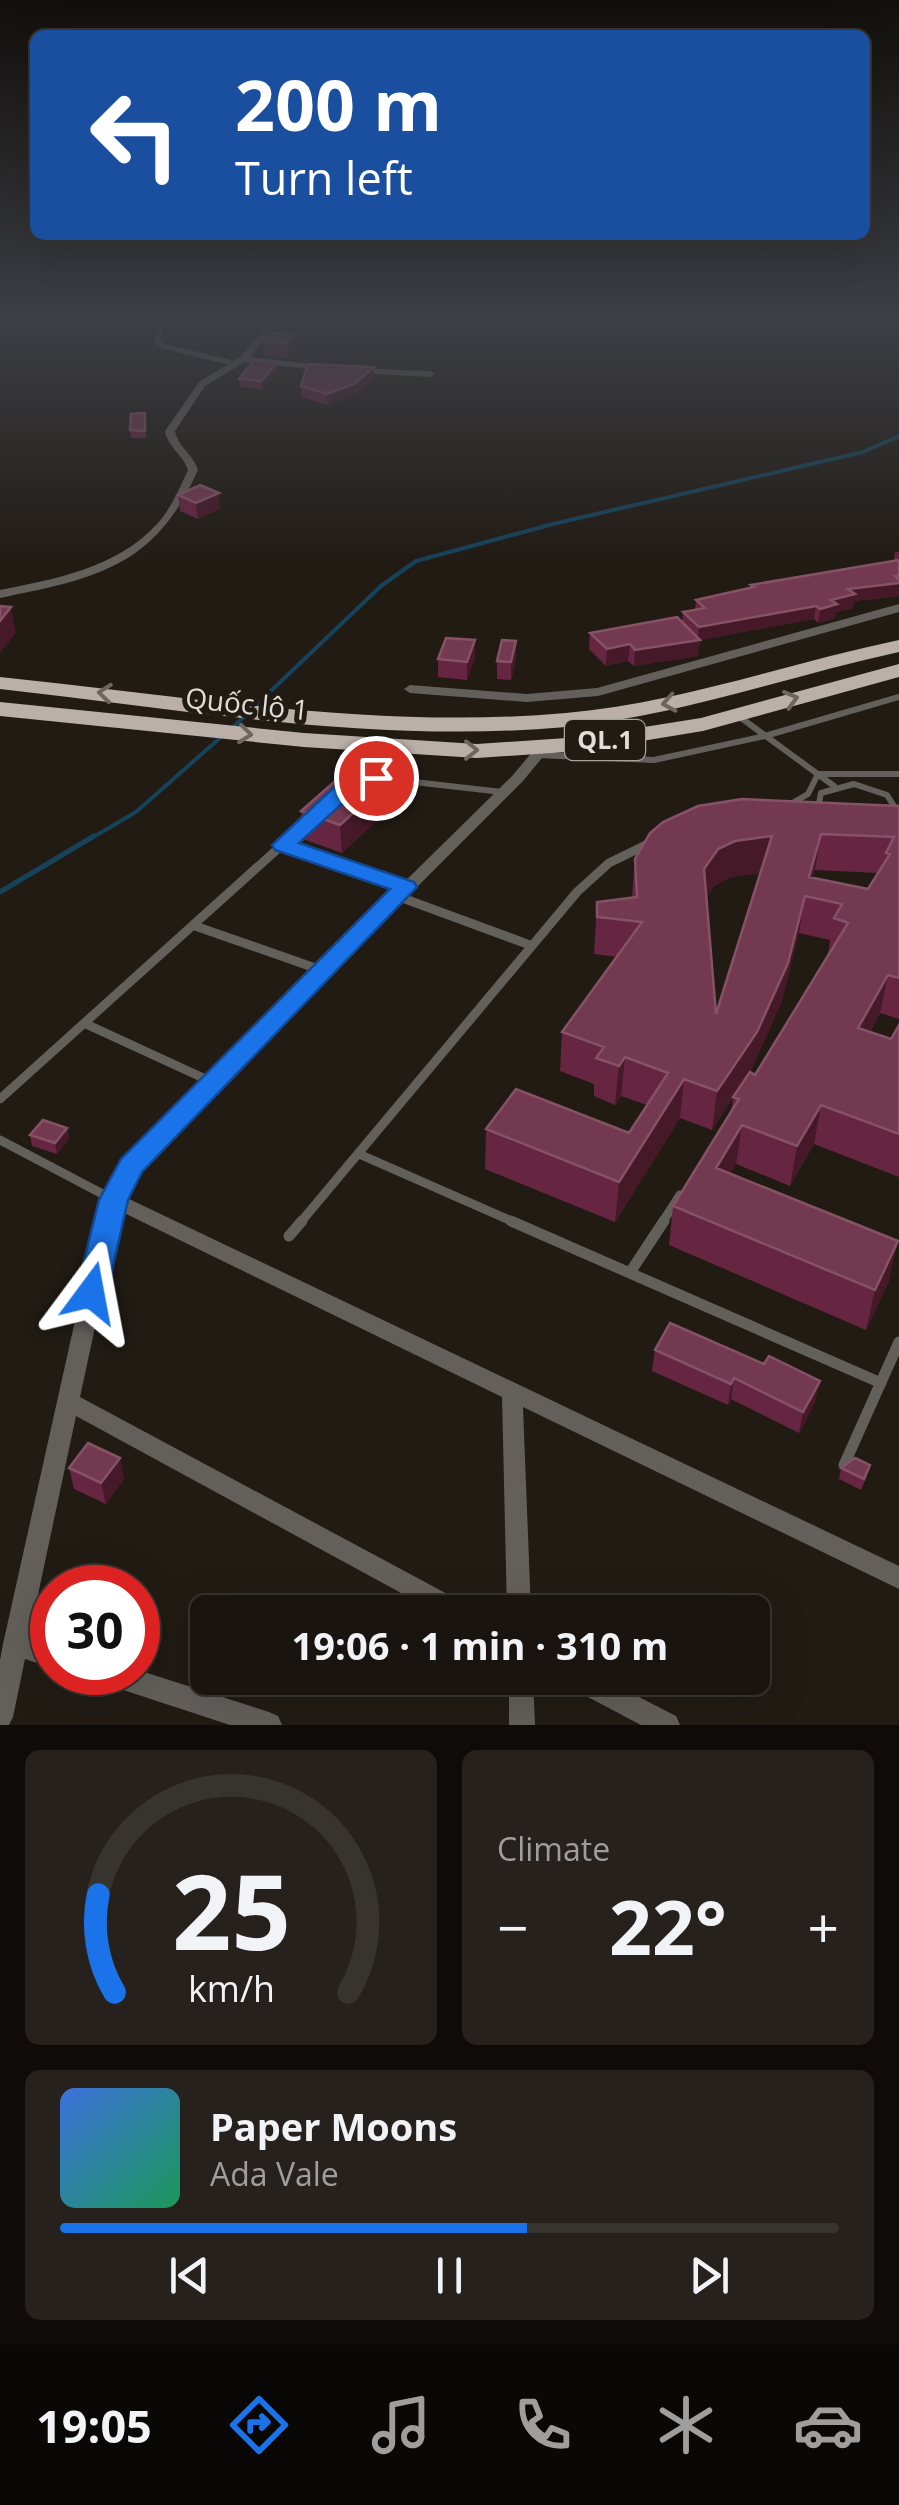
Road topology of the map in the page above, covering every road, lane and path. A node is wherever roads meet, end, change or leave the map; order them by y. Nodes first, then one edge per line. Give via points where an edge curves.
1 (190, 402) edge
2 (0, 594) edge
3 (899, 608) edge
4 (899, 646) edge
5 (899, 670) edge
6 (0, 683) edge
7 (410, 689) dead end
8 (708, 694) junction
9 (899, 698) edge
10 (0, 709) edge
11 (737, 714) junction
12 (765, 736) junction
13 (540, 751) junction
14 (818, 774) junction
15 (899, 774) edge
16 (376, 778) edge
17 (834, 786) junction
18 (502, 792) junction
19 (782, 808) edge
20 (824, 816) edge
21 (312, 818) edge
22 (896, 818) edge
23 (666, 836) edge
24 (283, 845) junction
25 (401, 891) junction
26 (195, 926) junction
27 (530, 944) junction
28 (321, 970) junction
29 (86, 1024) junction
30 (212, 1082) junction
31 (0, 1099) edge
32 (0, 1140) edge
33 (359, 1154) junction
34 (683, 1190) edge
35 (114, 1200) junction
36 (289, 1236) dead end
37 (631, 1271) junction
38 (899, 1342) edge
39 (881, 1383) junction
40 (512, 1390) junction
41 (67, 1400) junction
42 (844, 1465) edge
43 (899, 1578) edge
44 (427, 1595) edge
45 (518, 1595) edge
46 (15, 1644) junction
47 (30, 1649) edge
48 (160, 1690) edge
49 (521, 1695) edge
50 (610, 1695) edge
51 (0, 1717) edge
52 (269, 1725) edge
53 (522, 1725) edge
54 (666, 1725) edge

1 - 2 street via 170,431 193,470 158,534 81,574
3 - 7 street via 598,692 527,698
4 - 8 highway, Quốc lộ 1 / QL.1
11 -> 5 highway, Quốc lộ 1 / QL.1
8 -> 6 highway, Quốc lộ 1 / QL.1 via 572,720 484,726 400,724
8 - 11 highway
9 - 12 lane
10 -> 13 highway, Quốc lộ 1 / QL.1 via 304,740
11 - 12 lane
11 - 13 highway, Quốc lộ 1 / QL.1
12 - 13 lane via 654,760
12 - 14 lane
13 - 18 street
14 - 15 lane
14 - 17 lane
14 - 19 lane via 808,794
16 - 18 lane
17 - 20 lane via 817,800
17 - 22 lane via 877,789 894,802
18 - 25 street
21 - 24 lane
23 - 27 lane via 592,876
24 - 25 lane
24 - 26 lane
25 - 27 lane
25 - 28 street
26 - 28 lane
26 - 29 lane
27 - 33 lane
28 - 30 street
29 - 30 lane
29 - 31 lane
30 - 35 street via 138,1157
32 - 35 lane
33 - 36 lane
33 - 37 lane
34 - 37 lane
35 - 40 street
35 - 41 street
37 - 39 lane
38 - 39 lane
39 - 42 lane
40 - 43 street
40 - 45 street
41 - 44 street
41 - 46 street
46 - 47 street
46 - 51 street
48 - 52 street
49 - 53 street
50 - 54 street

